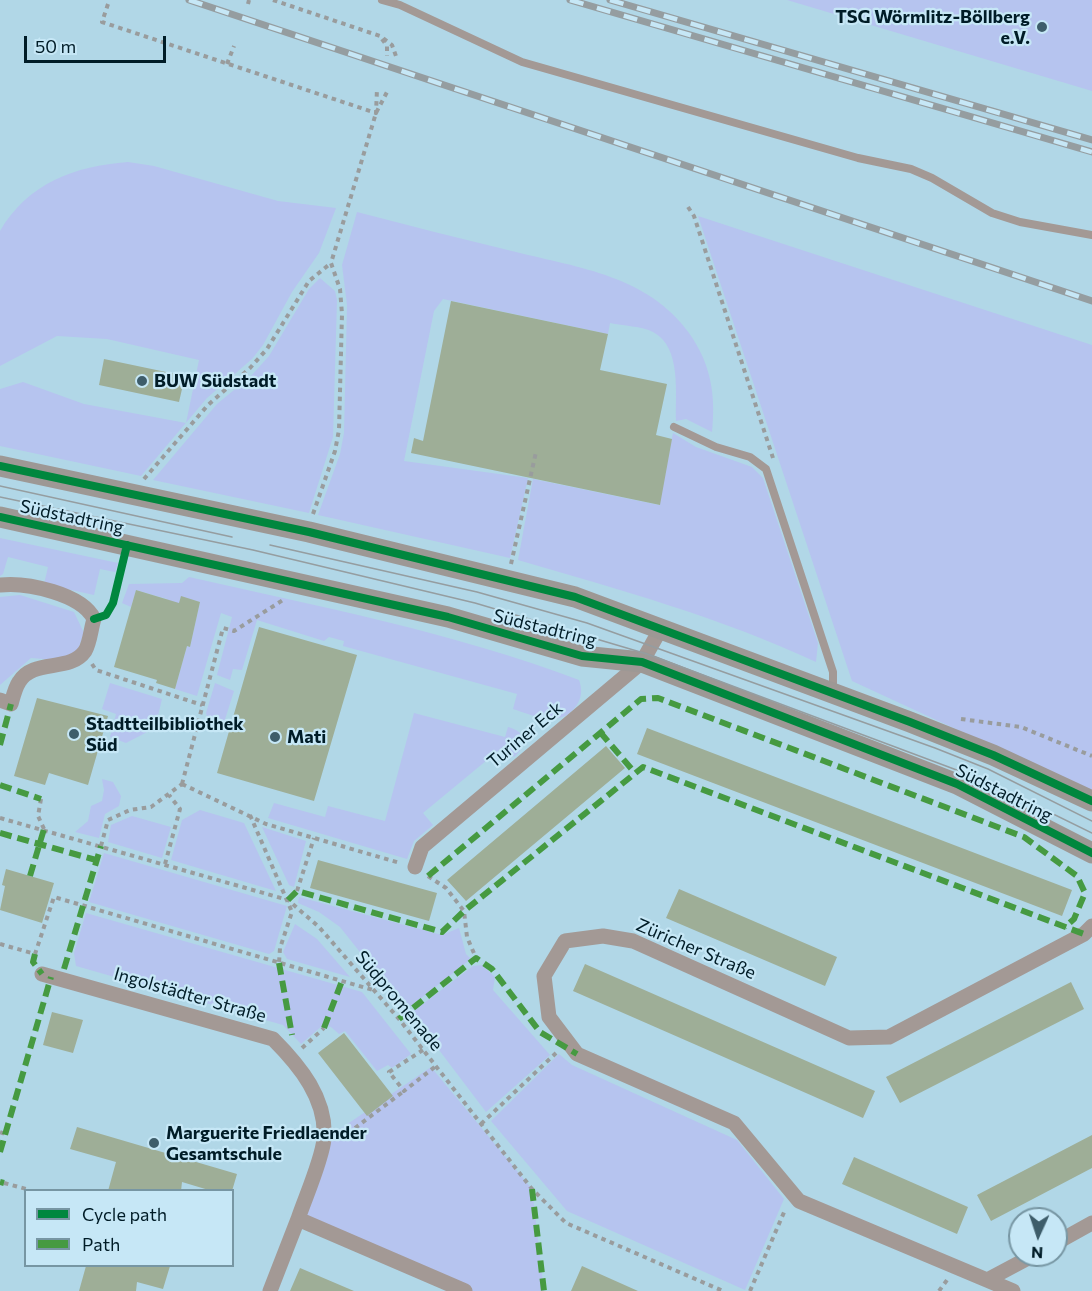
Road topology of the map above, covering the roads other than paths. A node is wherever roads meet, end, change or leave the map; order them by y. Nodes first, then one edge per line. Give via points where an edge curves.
1 (382, 0) edge
2 (1092, 235) edge
3 (674, 427) dead end
4 (0, 466) edge
5 (0, 518) edge
6 (0, 585) edge
7 (660, 630) junction
8 (642, 662) junction
9 (833, 693) junction
10 (0, 700) edge
11 (1092, 801) edge
12 (1092, 853) edge
13 (415, 867) road end
14 (1092, 926) edge
15 (42, 974) dead end
16 (298, 1219) junction
17 (1092, 1223) edge
18 (1068, 1236) edge
19 (1011, 1267) edge
20 (987, 1280) junction
21 (270, 1291) edge
22 (465, 1291) edge
23 (1013, 1291) edge

1 - 2 lane via 522,62 858,158 911,169 992,213
3 - 9 lane via 750,458 766,469 833,672
4 - 7 street, Südstadtring via 508,579 575,597
5 - 8 street, Südstadtring via 448,617 582,656
6 - 10 street via 24,584 79,601 94,619 85,651 74,659 25,674 11,704
7 - 8 street, Turiner Eck
7 - 9 street, Südstadtring
8 - 12 street, Südstadtring via 957,784
8 - 13 street, Turiner Eck via 422,847
9 - 11 street, Südstadtring via 993,755
14 - 20 street, Züricher Straße via 1084,934 889,1037 849,1038 633,941 603,936 565,941 544,976 549,1017 576,1054 734,1123 799,1201
15 - 16 street, Ingolstädter Straße via 273,1039 296,1063 322,1107 324,1140
16 - 21 street, Ingolstädter Straße
16 - 22 street
17 - 18 street
19 - 20 street
20 - 23 street, Züricher Straße

